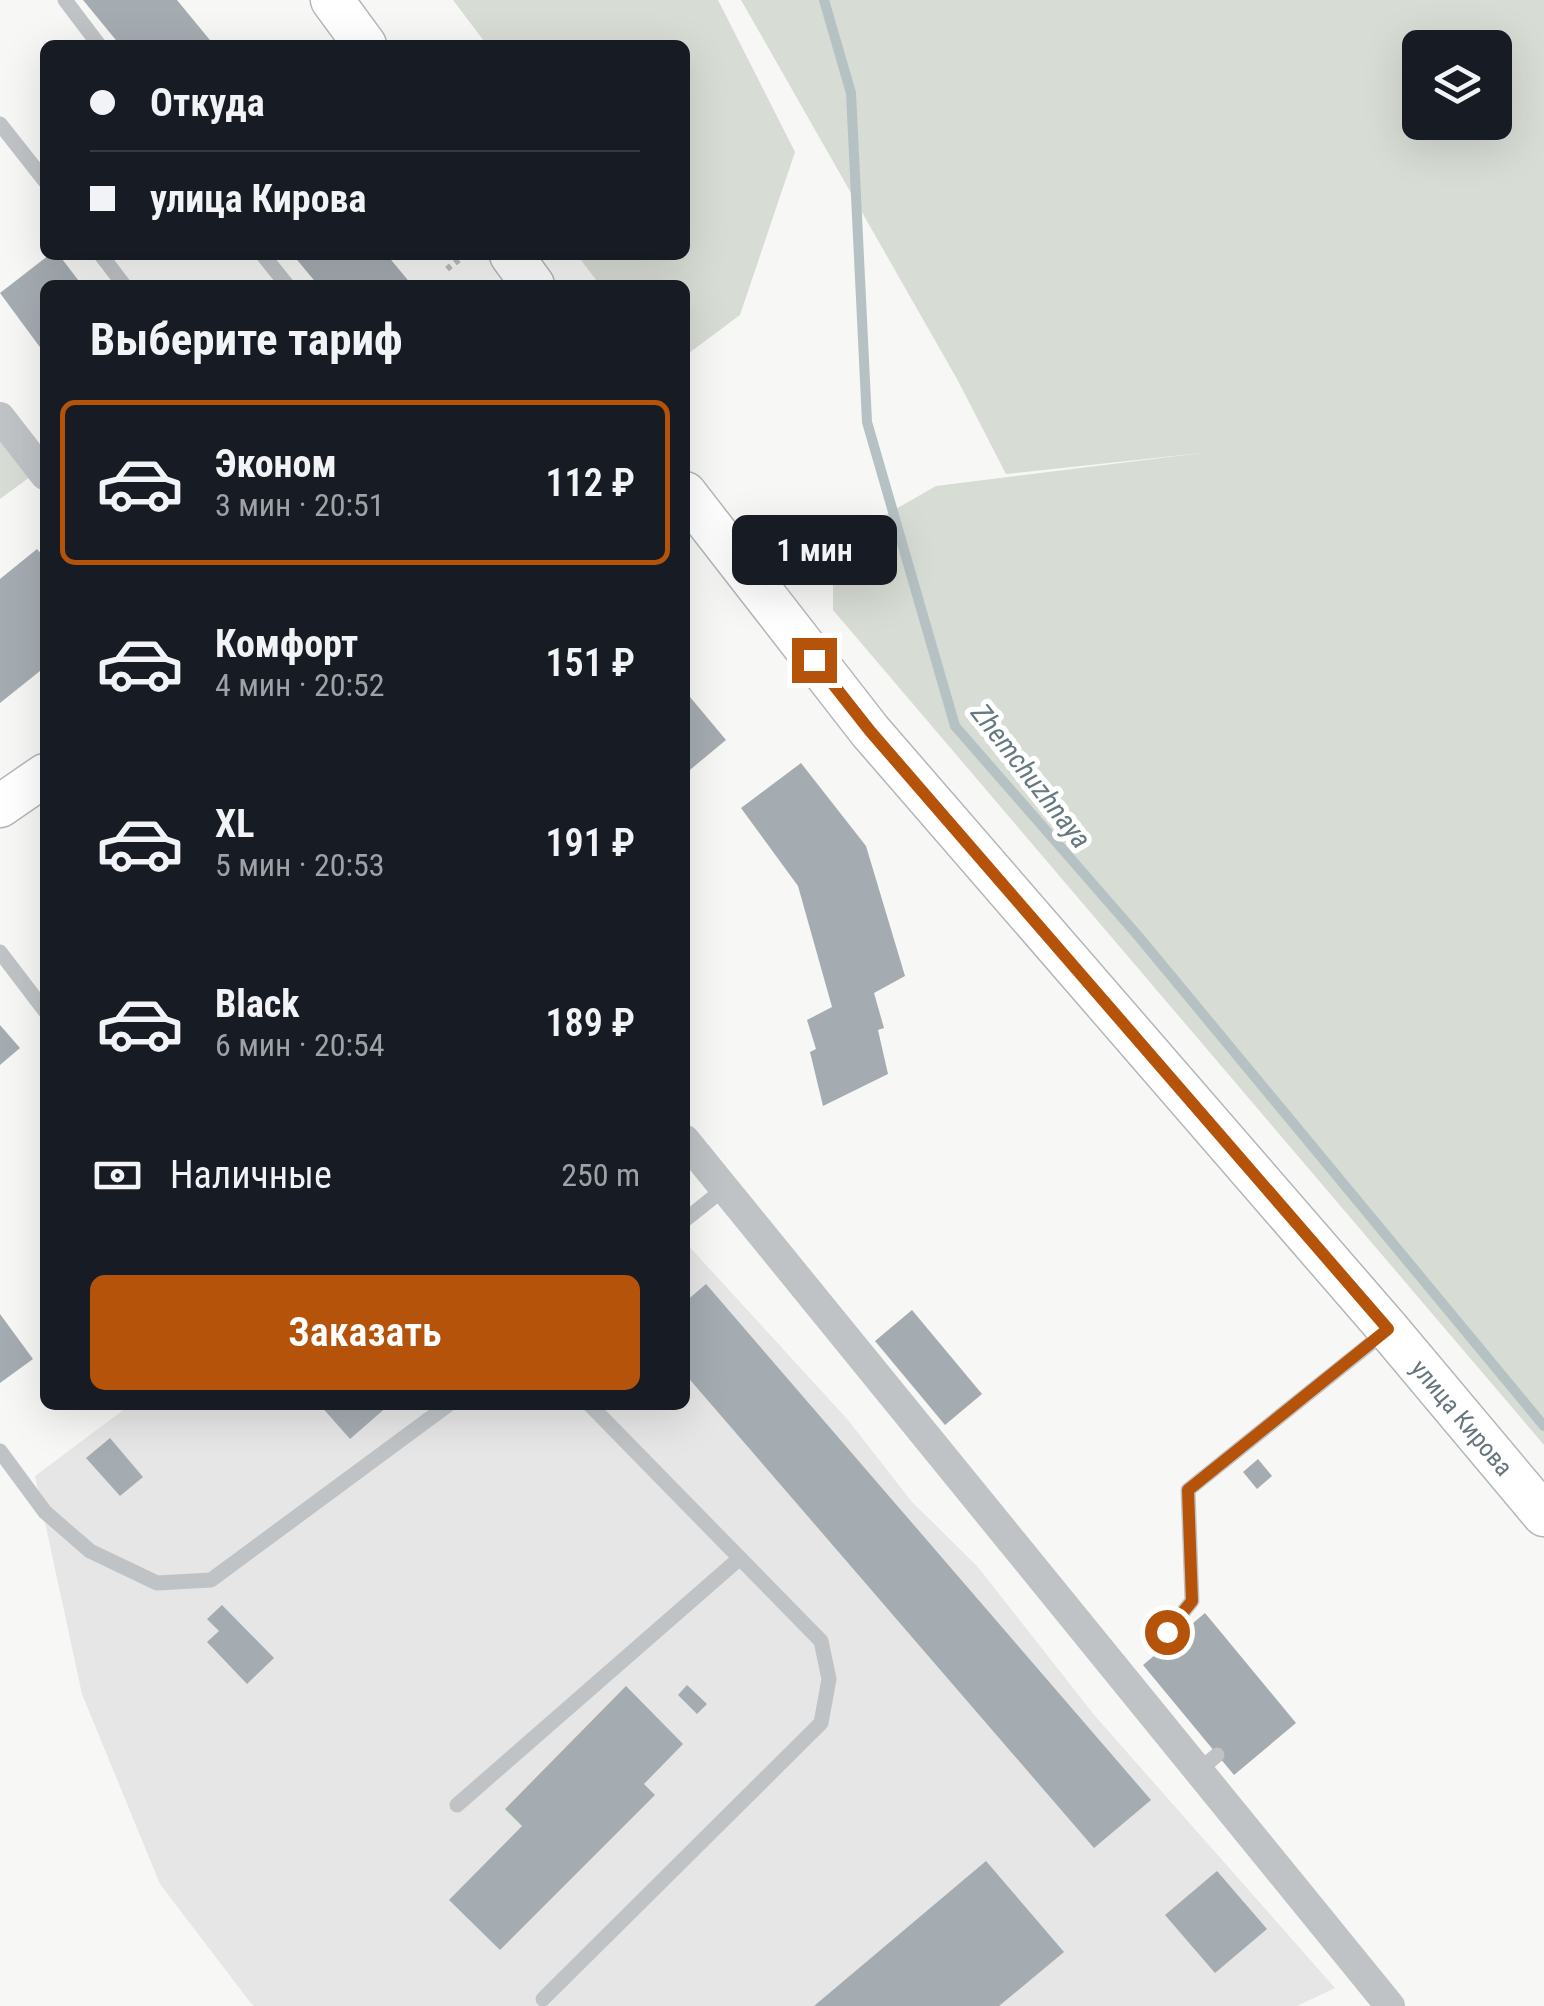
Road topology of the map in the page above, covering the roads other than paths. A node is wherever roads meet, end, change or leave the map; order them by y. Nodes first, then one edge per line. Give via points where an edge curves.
1 (64, 0) edge
2 (332, 0) edge
3 (95, 40) edge
4 (360, 40) edge
5 (0, 124) edge
6 (40, 154) edge
7 (30, 162) junction
8 (40, 175) edge
9 (105, 260) edge
10 (267, 260) edge
11 (120, 280) edge
12 (283, 280) edge
13 (0, 417) edge
14 (40, 469) edge
15 (690, 499) edge
16 (40, 778) edge
17 (0, 806) edge
18 (0, 952) edge
19 (40, 1005) edge
20 (690, 1146) edge
21 (725, 1188) junction
22 (690, 1216) edge
23 (1388, 1329) junction
24 (441, 1410) edge
25 (595, 1410) edge
26 (0, 1451) edge
27 (1544, 1516) edge
28 (740, 1558) junction
29 (1167, 1632) dead end
30 (457, 1805) dead end
31 (543, 1999) dead end
32 (1390, 2006) edge

1 - 3 lane
2 - 4 street
5 - 7 lane
6 - 7 lane
7 - 8 lane
9 - 11 lane
10 - 12 lane
13 - 14 street
15 - 23 street, улица Кирова via 870,731
16 - 17 street
18 - 19 lane
20 - 21 street
21 - 22 lane
21 - 32 street via 1207,1764
23 - 27 street, улица Кирова
23 - 29 lane via 1188,1490 1192,1601
24 - 26 lane via 212,1580 157,1583 90,1550 44,1512
25 - 28 lane
28 - 30 lane
28 - 31 lane via 822,1641 829,1679 822,1723

